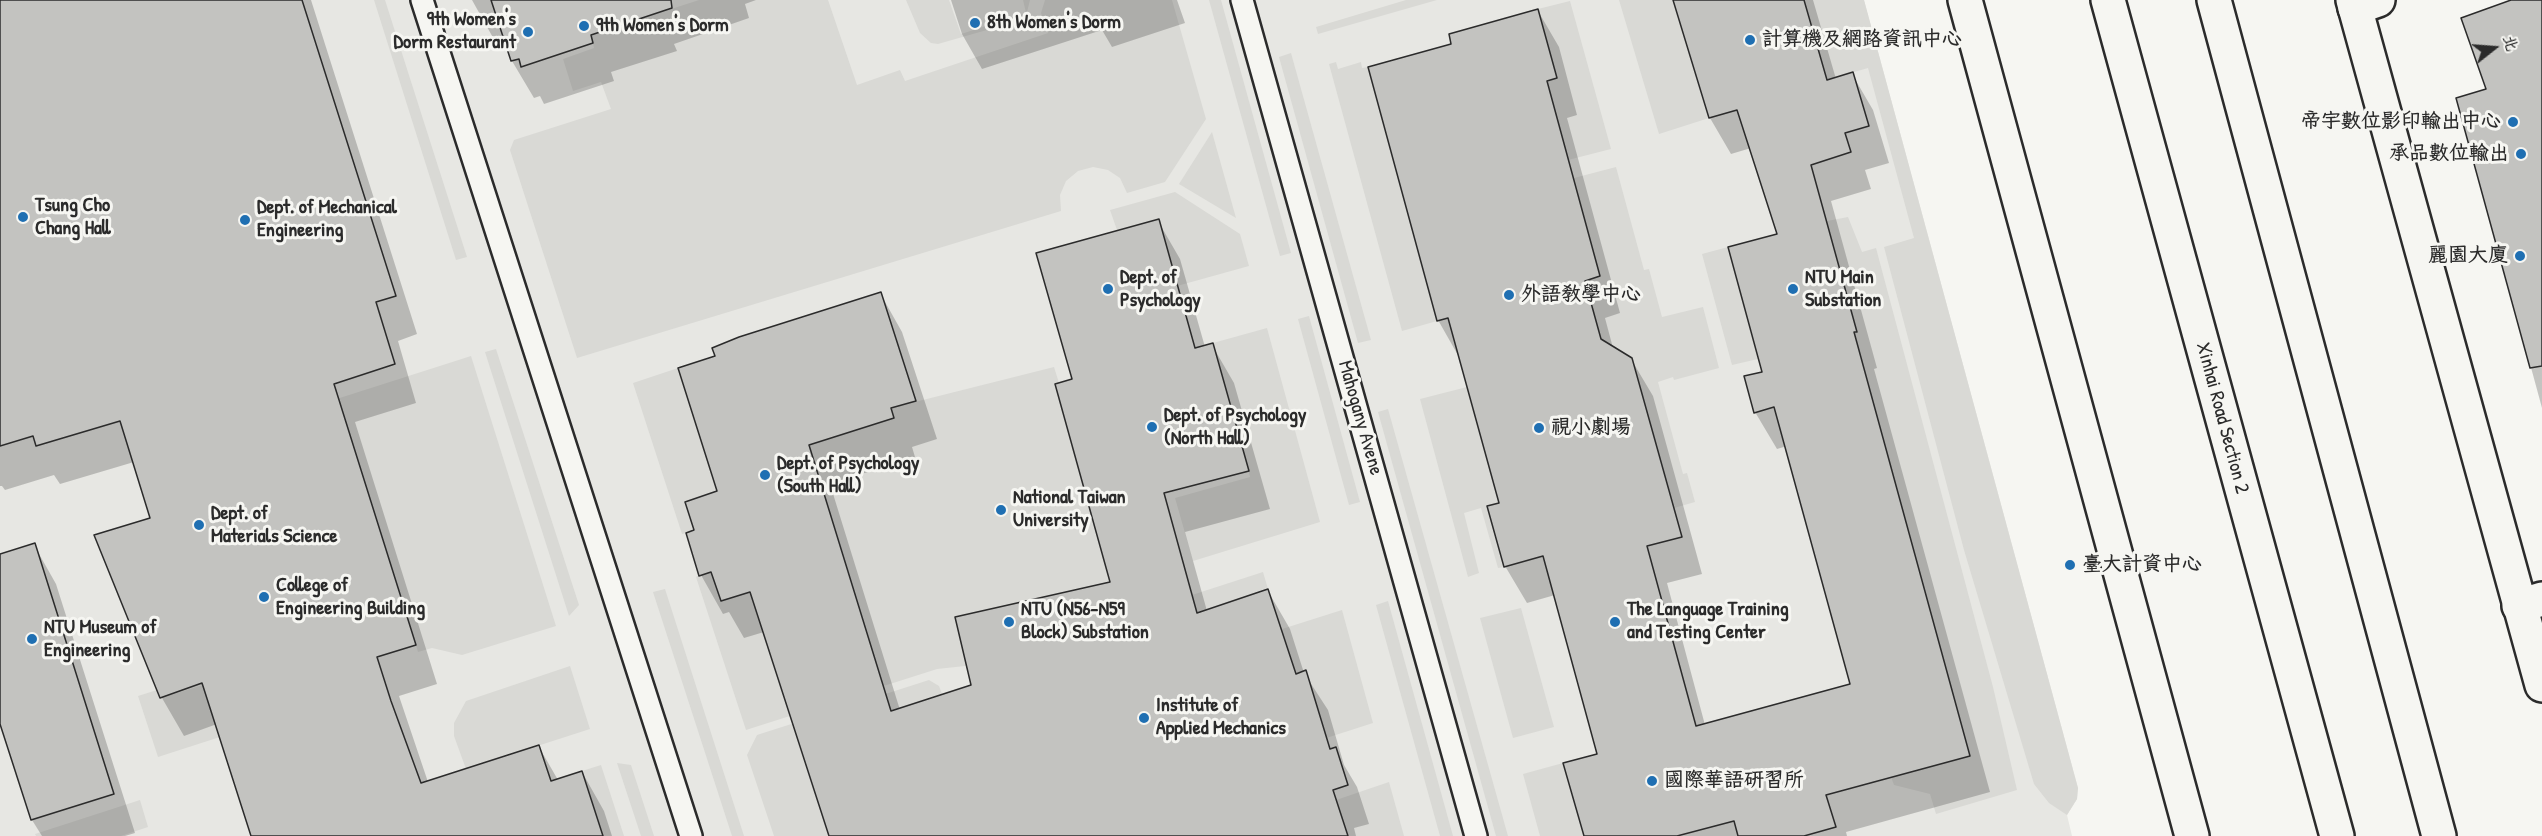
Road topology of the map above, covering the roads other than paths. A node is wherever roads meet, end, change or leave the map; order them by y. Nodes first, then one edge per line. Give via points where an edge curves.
1 (422, 0) edge
2 (1242, 0) edge
3 (1965, 0) edge
4 (2108, 0) edge
5 (2214, 0) edge
6 (2362, 3) edge
7 (2531, 603) edge
8 (2542, 685) edge
9 (691, 836) edge
10 (1476, 836) edge
11 (2192, 836) edge
12 (2337, 836) edge
13 (2439, 836) edge

1 - 9 lane
2 - 10 lane, Mahogany Avene
3 - 11 main road
4 - 12 main road, Xinhai Road Section 2
5 - 13 main road
6 - 7 main road
7 - 8 main road

